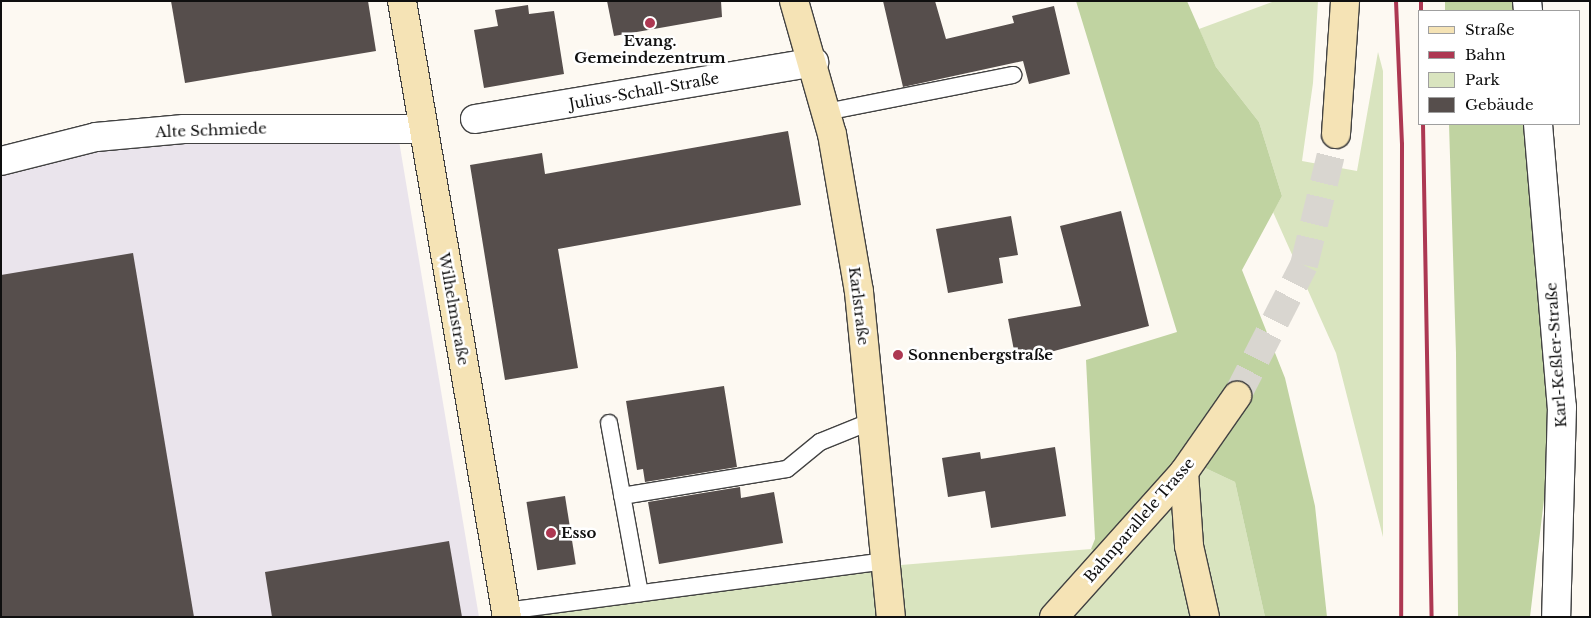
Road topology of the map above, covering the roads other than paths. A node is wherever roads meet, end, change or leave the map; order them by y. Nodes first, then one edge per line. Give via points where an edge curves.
1 (402, 1) edge
2 (794, 1) edge
3 (1345, 1) edge
4 (814, 62) junction
5 (1013, 76) dead end
6 (826, 112) junction
7 (475, 119) dead end
8 (1538, 125) edge
9 (423, 129) junction
10 (1336, 134) tunnel mouth
11 (1, 161) edge
12 (1236, 396) tunnel mouth
13 (872, 421) junction
14 (609, 424) dead end
15 (1184, 472) junction
16 (622, 496) junction
17 (886, 561) junction
18 (640, 593) junction
19 (507, 614) edge
20 (891, 617) edge
21 (1054, 617) edge
22 (1205, 617) edge
23 (1556, 617) edge

1 - 9 street, Wilhelmstraße
2 - 4 street, Karlstraße
3 - 10 street
4 - 6 street, Karlstraße
4 - 7 street, Julius-Schall-Straße
5 - 6 lane
6 - 13 street, Karlstraße via 859,292
8 - 23 street, Karl-Keßler-Straße via 1562,407
9 - 11 street, Alte Schmiede via 184,129 96,137
9 - 19 street, Wilhelmstraße
12 - 15 street, Bahnparallele Trasse
13 - 16 lane via 820,442 787,469
13 - 17 street, Karlstraße
14 - 16 lane
15 - 21 street, Bahnparallele Trasse
15 - 22 street via 1189,546
16 - 18 lane
17 - 18 lane
17 - 20 street, Karlstraße
18 - 19 lane

